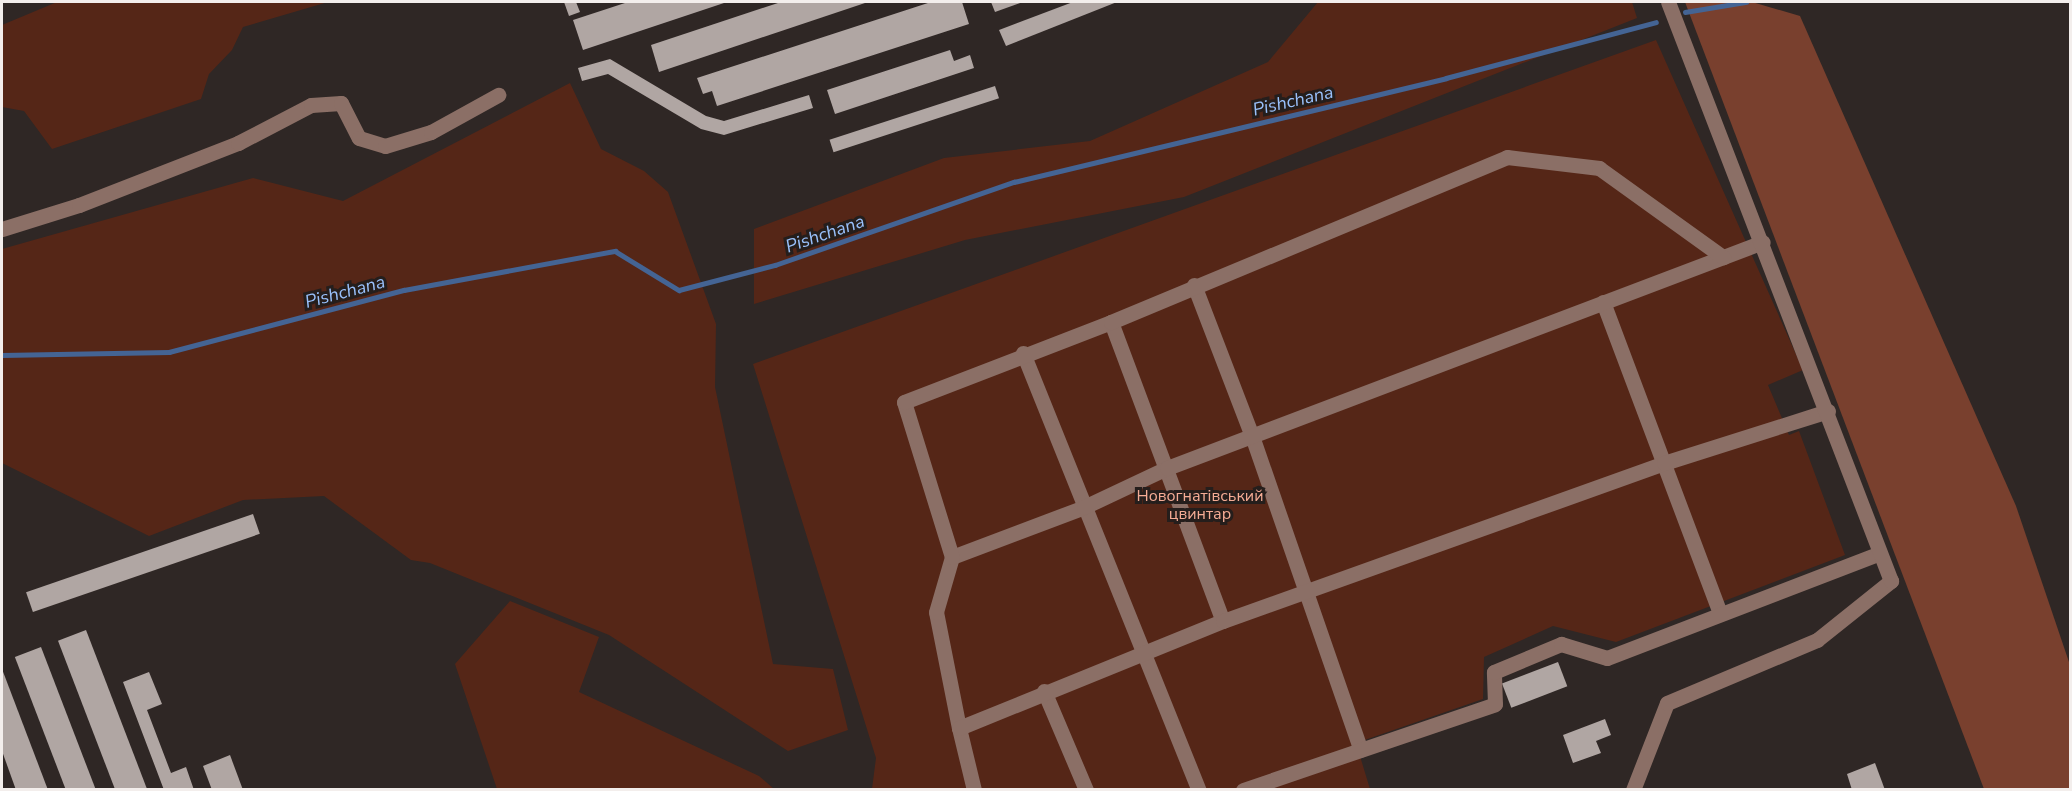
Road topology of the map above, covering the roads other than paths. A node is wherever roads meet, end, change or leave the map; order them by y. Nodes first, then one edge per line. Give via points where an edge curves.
1 (1668, 2) edge
2 (498, 95) dead end
3 (2, 229) edge
4 (1763, 242) junction
5 (1723, 257) junction
6 (1194, 285) junction
7 (1603, 302) junction
8 (1111, 322) junction
9 (1023, 353) junction
10 (1828, 411) junction
11 (1252, 436) junction
12 (1664, 463) junction
13 (1167, 468) junction
14 (1084, 507) junction
15 (1880, 553) junction
16 (952, 557) junction
17 (1308, 591) junction
18 (1720, 614) junction
19 (1223, 621) junction
20 (1145, 652) junction
21 (1044, 691) junction
22 (959, 728) junction
23 (1361, 750) junction
24 (1269, 785) edge
25 (974, 789) edge
26 (1086, 789) edge
27 (1199, 789) edge
28 (1243, 789) edge
29 (1632, 789) edge

1 - 4 street
2 - 3 street via 431,132 385,146 359,138 341,103 311,105 238,143 79,205
4 - 5 street
4 - 10 street
5 - 6 street via 1599,168 1507,158
5 - 7 street
6 - 8 street
6 - 11 street
7 - 11 street
7 - 12 street
8 - 9 street
8 - 13 street
9 - 14 street
9 - 16 street via 904,402
10 - 12 street
10 - 15 street
11 - 13 street
11 - 17 street
12 - 17 street
12 - 18 street
13 - 14 street
13 - 19 street
14 - 16 street
14 - 20 street
15 - 18 street
15 - 29 street via 1891,581 1818,640 1666,704
16 - 22 street via 936,612
17 - 19 street
17 - 23 street
18 - 23 street via 1606,657 1561,644 1494,672 1495,704
19 - 20 street
20 - 21 street
20 - 27 street
21 - 22 street
21 - 26 street
22 - 25 street
23 - 24 street
24 - 28 street

